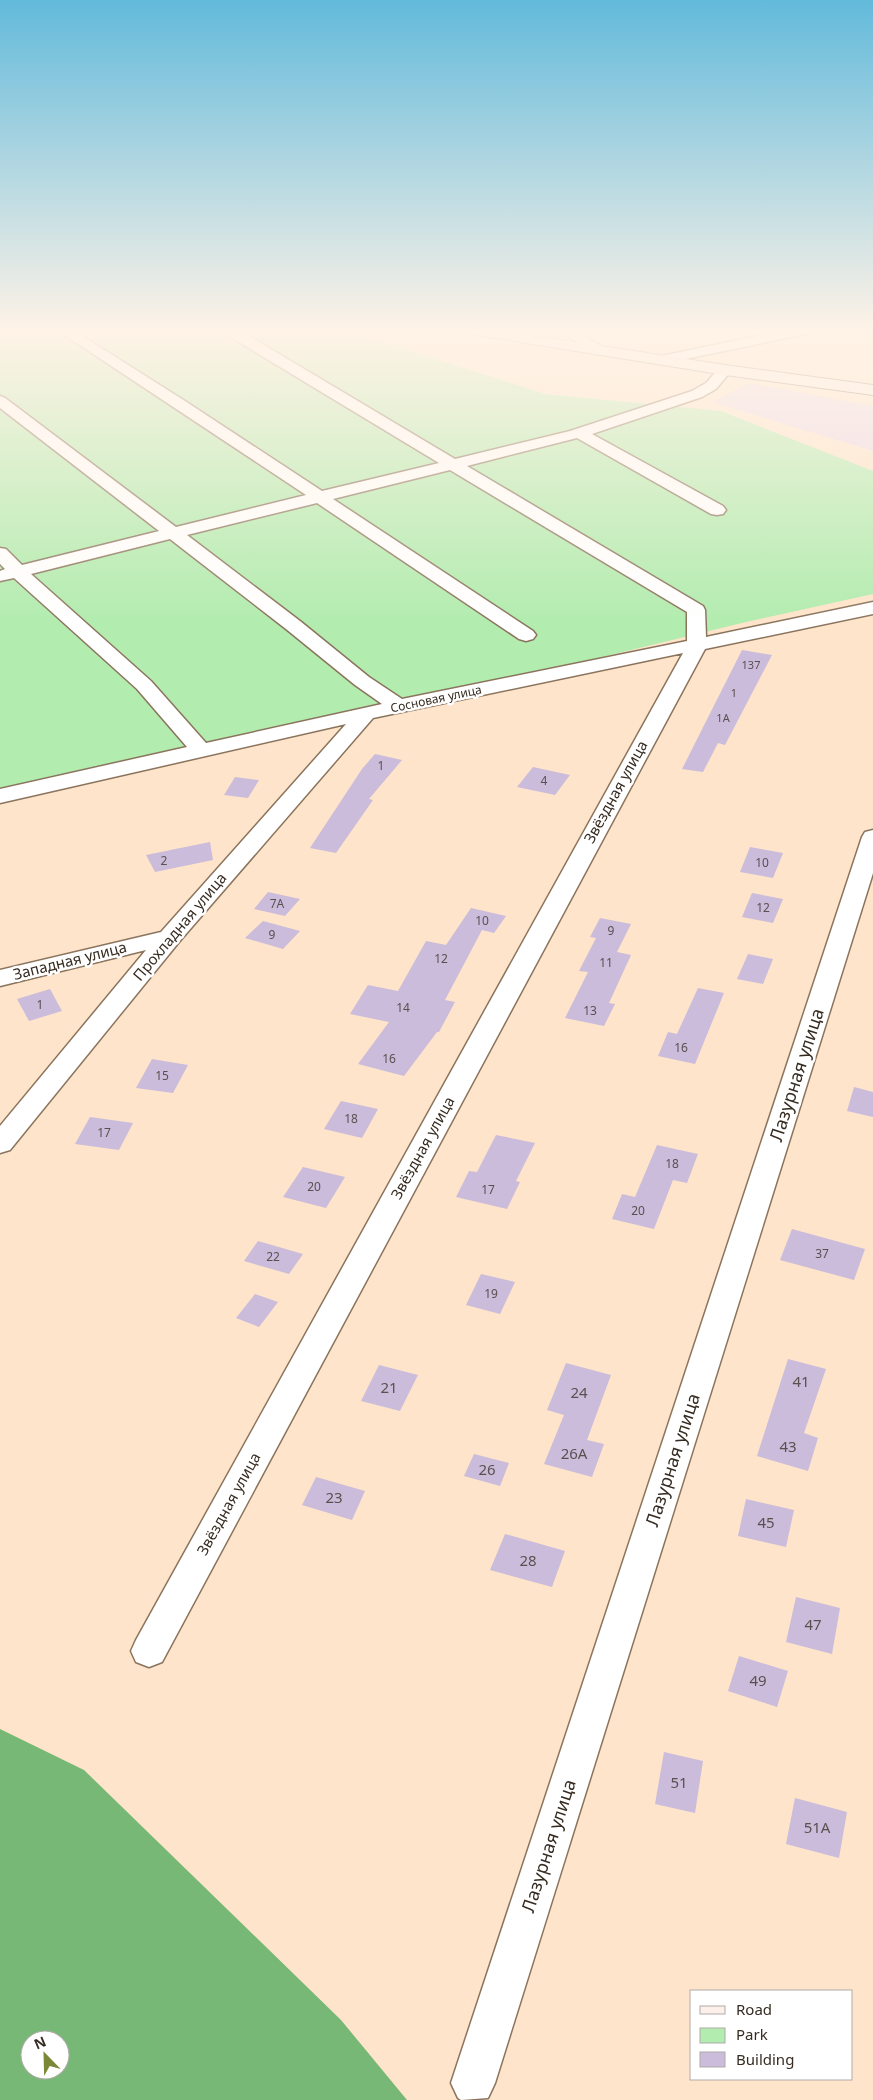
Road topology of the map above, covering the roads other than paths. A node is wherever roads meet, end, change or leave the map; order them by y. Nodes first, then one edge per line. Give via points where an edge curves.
1 (35, 428) edge
2 (214, 428) edge
3 (392, 428) edge
4 (593, 428) edge
5 (578, 433) junction
6 (454, 464) junction
7 (320, 497) junction
8 (717, 510) dead end
9 (173, 533) junction
10 (0, 553) edge
11 (9, 573) edge
12 (873, 608) edge
13 (526, 635) dead end
14 (697, 644) junction
15 (399, 706) junction
16 (365, 714) junction
17 (202, 751) junction
18 (0, 796) edge
19 (873, 837) edge
20 (170, 937) junction
21 (0, 978) edge
22 (0, 1144) edge
23 (149, 1651) dead end
24 (473, 2083) dead end

1 - 9 street
2 - 7 street
3 - 6 street
4 - 5 street
5 - 6 street
5 - 8 street
6 - 7 street
6 - 14 street via 696,610
7 - 9 street
7 - 13 street
9 - 11 street
9 - 15 street via 362,681
10 - 11 street
11 - 17 street via 144,685
12 - 14 street, Сосновая улица
14 - 15 street, Сосновая улица
14 - 23 street, Звёздная улица
15 - 16 street, Сосновая улица
16 - 17 street, Сосновая улица
16 - 20 street, Прохладная улица
17 - 18 street, Сосновая улица
19 - 24 street, Лазурная улица
20 - 21 street, Западная улица
20 - 22 street, Прохладная улица

